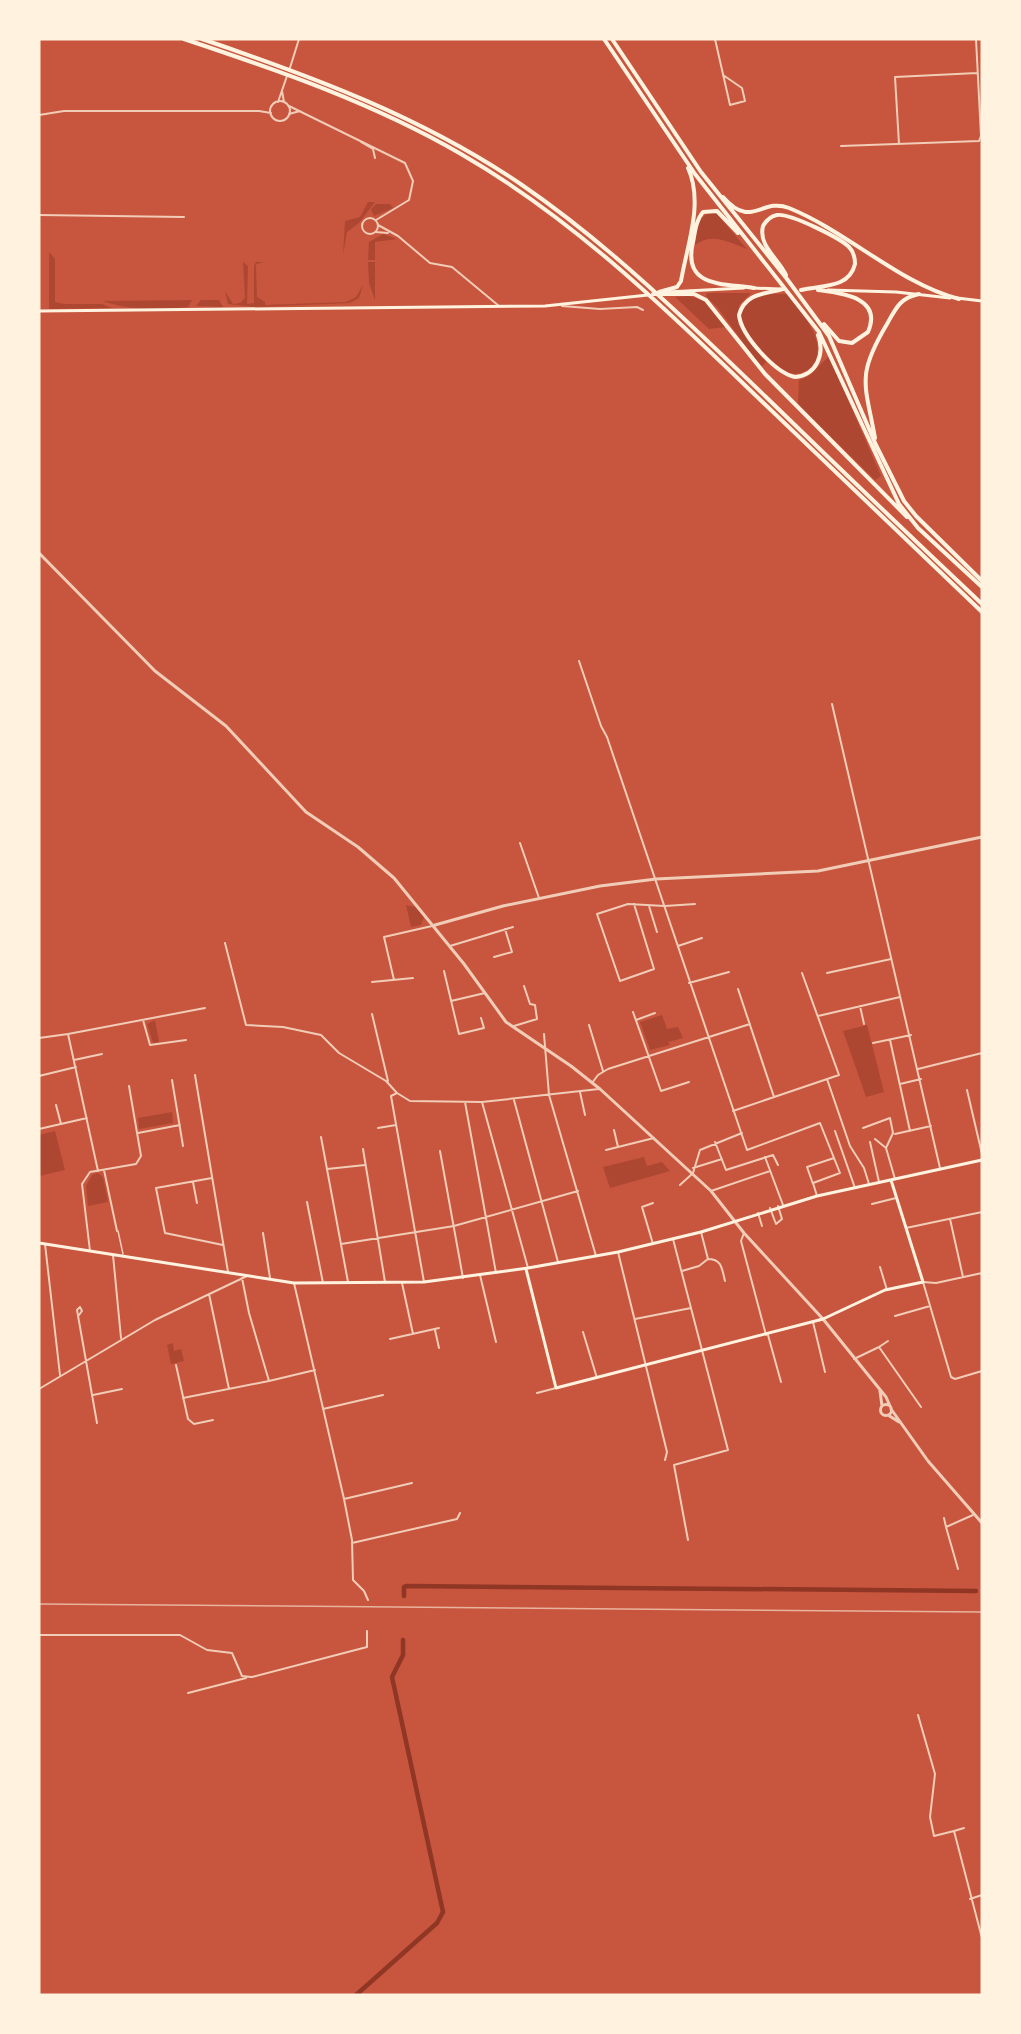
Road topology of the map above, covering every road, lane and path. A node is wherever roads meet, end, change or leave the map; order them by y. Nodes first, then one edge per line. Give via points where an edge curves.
1 (184, 39) edge
2 (202, 39) edge
3 (299, 39) edge
4 (604, 39) edge
5 (612, 39) edge
6 (715, 39) edge
7 (976, 39) edge
8 (977, 73) junction
9 (723, 75) junction
10 (283, 89) junction
11 (278, 102) junction
12 (284, 102) junction
13 (289, 106) junction
14 (271, 108) junction
15 (259, 111) junction
16 (300, 111) junction
17 (271, 113) junction
18 (290, 114) junction
19 (39, 115) edge
20 (351, 135) junction
21 (899, 145) junction
22 (842, 146) dead end
23 (682, 156) junction
24 (375, 158) dead end
25 (701, 172) junction
26 (39, 215) edge
27 (184, 217) dead end
28 (376, 220) junction
29 (378, 225) junction
30 (376, 232) junction
31 (388, 233) junction
32 (777, 276) junction
33 (791, 284) junction
34 (754, 288) junction
35 (819, 288) junction
36 (783, 289) joint
37 (774, 290) junction
38 (801, 290) joint
39 (667, 292) junction
40 (653, 294) joint
41 (791, 294) junction
42 (919, 294) junction
43 (959, 298) junction
44 (982, 301) edge
45 (556, 305) junction
46 (499, 306) junction
47 (808, 306) junction
48 (643, 310) dead end
49 (39, 311) edge
50 (876, 445) junction
51 (918, 528) junction
52 (39, 553) edge
53 (982, 581) edge
54 (982, 587) edge
55 (982, 604) edge
56 (982, 612) edge
57 (579, 661) dead end
58 (832, 704) dead end
59 (982, 837) edge
60 (520, 843) dead end
61 (867, 861) junction
62 (656, 879) junction
63 (538, 898) junction
64 (634, 904) junction
65 (695, 904) dead end
66 (649, 905) junction
67 (665, 906) junction
68 (435, 925) junction
69 (513, 927) dead end
70 (505, 929) junction
71 (657, 932) dead end
72 (702, 938) dead end
73 (225, 943) dead end
74 (450, 946) junction
75 (678, 946) junction
76 (494, 957) dead end
77 (891, 959) junction
78 (444, 971) dead end
79 (729, 972) dead end
80 (802, 973) dead end
81 (827, 973) dead end
82 (413, 978) dead end
83 (394, 980) junction
84 (372, 982) dead end
85 (689, 982) junction
86 (524, 986) dead end
87 (738, 989) dead end
88 (485, 993) junction
89 (901, 996) junction
90 (451, 1001) junction
91 (860, 1006) junction
92 (205, 1008) dead end
93 (633, 1012) dead end
94 (655, 1013) dead end
95 (372, 1014) dead end
96 (818, 1016) junction
97 (481, 1017) dead end
98 (143, 1020) junction
99 (636, 1020) junction
100 (750, 1024) junction
101 (864, 1024) dead end
102 (589, 1025) dead end
103 (511, 1026) junction
104 (68, 1034) junction
105 (544, 1034) dead end
106 (911, 1035) junction
107 (707, 1037) junction
108 (39, 1038) edge
109 (890, 1040) junction
110 (186, 1041) dead end
111 (873, 1044) dead end
112 (545, 1048) junction
113 (982, 1053) edge
114 (102, 1054) dead end
115 (648, 1056) junction
116 (74, 1060) junction
117 (76, 1067) junction
118 (918, 1069) junction
119 (603, 1071) junction
120 (39, 1076) edge
121 (195, 1076) dead end
122 (826, 1079) junction
123 (921, 1079) junction
124 (172, 1080) dead end
125 (689, 1082) dead end
126 (388, 1083) junction
127 (592, 1083) junction
128 (900, 1084) junction
129 (129, 1086) dead end
130 (600, 1089) junction
131 (967, 1090) dead end
132 (580, 1092) junction
133 (397, 1093) junction
134 (549, 1095) junction
135 (774, 1097) junction
136 (514, 1099) junction
137 (465, 1102) junction
138 (482, 1102) junction
139 (56, 1105) dead end
140 (732, 1111) junction
141 (585, 1115) dead end
142 (87, 1118) junction
143 (61, 1124) junction
144 (180, 1125) junction
145 (396, 1125) junction
146 (931, 1126) junction
147 (378, 1128) dead end
148 (863, 1128) dead end
149 (39, 1129) edge
150 (614, 1130) dead end
151 (835, 1131) dead end
152 (910, 1131) junction
153 (137, 1133) junction
154 (742, 1133) junction
155 (896, 1134) dead end
156 (321, 1137) dead end
157 (654, 1138) junction
158 (875, 1139) dead end
159 (870, 1142) dead end
160 (716, 1143) junction
161 (183, 1146) dead end
162 (618, 1147) junction
163 (886, 1148) junction
164 (363, 1149) dead end
165 (606, 1150) dead end
166 (440, 1151) dead end
167 (982, 1154) edge
168 (765, 1157) junction
169 (834, 1158) junction
170 (722, 1159) junction
171 (982, 1160) edge
172 (365, 1165) junction
173 (778, 1165) dead end
174 (940, 1168) junction
175 (327, 1169) junction
176 (104, 1170) junction
177 (98, 1171) junction
178 (693, 1171) junction
179 (770, 1171) junction
180 (212, 1178) junction
181 (893, 1179) junction
182 (193, 1182) junction
183 (879, 1182) junction
184 (813, 1184) junction
185 (869, 1184) junction
186 (680, 1185) dead end
187 (855, 1188) junction
188 (578, 1191) junction
189 (711, 1191) junction
190 (817, 1196) junction
191 (896, 1198) junction
192 (542, 1201) junction
193 (307, 1202) dead end
194 (197, 1203) dead end
195 (653, 1203) dead end
196 (872, 1204) dead end
197 (783, 1205) junction
198 (778, 1206) junction
199 (770, 1208) junction
200 (512, 1211) junction
201 (982, 1212) edge
202 (758, 1213) junction
203 (486, 1217) junction
204 (950, 1219) junction
205 (734, 1220) junction
206 (454, 1226) junction
207 (762, 1226) dead end
208 (905, 1228) junction
209 (117, 1231) joint
210 (415, 1232) junction
211 (701, 1232) junction
212 (263, 1233) dead end
213 (744, 1233) junction
214 (378, 1238) junction
215 (674, 1239) junction
216 (39, 1243) edge
217 (45, 1244) junction
218 (341, 1244) junction
219 (653, 1244) junction
220 (223, 1245) junction
221 (90, 1251) junction
222 (618, 1252) junction
223 (113, 1254) junction
224 (122, 1256) junction
225 (596, 1257) junction
226 (708, 1259) junction
227 (558, 1262) junction
228 (880, 1267) dead end
229 (527, 1269) junction
230 (682, 1271) junction
231 (228, 1272) junction
232 (496, 1273) junction
233 (982, 1273) edge
234 (480, 1275) junction
235 (247, 1276) junction
236 (963, 1277) junction
237 (242, 1278) junction
238 (463, 1278) junction
239 (270, 1279) junction
240 (726, 1281) dead end
241 (424, 1282) junction
242 (922, 1282) junction
243 (294, 1283) junction
244 (323, 1283) junction
245 (402, 1283) junction
246 (348, 1284) junction
247 (386, 1284) junction
248 (887, 1290) junction
249 (209, 1294) junction
250 (930, 1306) junction
251 (691, 1308) junction
252 (79, 1315) dead end
253 (895, 1316) dead end
254 (635, 1319) junction
255 (824, 1319) junction
256 (813, 1322) junction
257 (439, 1328) dead end
258 (435, 1329) junction
259 (583, 1332) dead end
260 (413, 1334) junction
261 (767, 1335) junction
262 (121, 1339) junction
263 (390, 1339) dead end
264 (888, 1341) dead end
265 (496, 1342) dead end
266 (879, 1347) junction
267 (439, 1348) dead end
268 (703, 1352) junction
269 (854, 1359) junction
270 (85, 1360) junction
271 (176, 1365) dead end
272 (647, 1366) junction
273 (315, 1370) junction
274 (982, 1371) edge
275 (825, 1372) dead end
276 (60, 1375) junction
277 (597, 1378) junction
278 (269, 1381) junction
279 (781, 1382) dead end
280 (556, 1388) junction
281 (39, 1389) edge
282 (122, 1389) dead end
283 (229, 1389) junction
284 (879, 1389) junction
285 (537, 1393) dead end
286 (92, 1395) junction
287 (383, 1395) dead end
288 (183, 1398) junction
289 (882, 1406) junction
290 (921, 1407) dead end
291 (323, 1408) junction
292 (891, 1408) junction
293 (888, 1415) junction
294 (213, 1420) dead end
295 (97, 1423) dead end
296 (903, 1425) junction
297 (665, 1461) dead end
298 (412, 1483) dead end
299 (344, 1499) junction
300 (460, 1513) dead end
301 (973, 1515) junction
302 (944, 1518) dead end
303 (982, 1523) edge
304 (946, 1527) junction
305 (688, 1540) dead end
306 (352, 1543) junction
307 (958, 1569) dead end
308 (368, 1600) dead end
309 (368, 1630) dead end
310 (39, 1635) edge
311 (251, 1677) junction
312 (188, 1693) dead end
313 (918, 1715) dead end
314 (964, 1828) dead end
315 (954, 1831) junction
316 (982, 1895) edge
317 (970, 1899) junction
318 (982, 1938) edge

1 - 56 highway via 297,77 398,119 522,192 598,250 687,329
2 - 55 highway via 359,96 452,143 522,185 604,248 699,332
3 - 10 street
4 - 23 highway
5 - 25 highway
6 - 9 street
7 - 8 street
8 - 21 street via 979,141
8 - 21 street via 895,77
9 - 9 street via 730,105 745,101 742,88
10 - 11 street
10 - 12 street
11 - 12 street
11 - 14 street
12 - 13 street
13 - 16 street
13 - 18 street
14 - 15 street
14 - 17 street
15 - 17 street
15 - 19 street via 64,111
16 - 18 street
16 - 20 street
17 - 18 street via 280,120
20 - 24 street via 373,150
20 - 28 street via 405,163 411,172 413,192 409,200
21 - 22 street
23 - 32 highway
23 - 39 highway via 693,181 694,214 681,281
25 - 33 highway
25 - 43 highway via 739,211 749,214 776,206 789,208 848,237 928,289
26 - 27 street
28 - 29 street
28 - 30 street via 367,218 361,225 367,234
29 - 30 street
29 - 31 street
30 - 31 street
31 - 46 street via 398,236 429,263 452,267
32 - 34 highway via 719,213 703,212 691,250 695,271 708,282
32 - 41 highway
33 - 35 highway via 761,236 765,223 777,215 795,218 841,241 853,252 855,264 850,275
33 - 47 highway
34 - 37 main road
34 - 39 main road
35 - 38 highway
35 - 42 main road
35 - 47 highway via 863,301 871,316 868,332 852,343 839,341
36 - 37 highway
36 - 38 main road
37 - 41 highway via 748,299 741,309 740,323 776,368 800,376 817,364 820,343
39 - 40 highway
39 - 51 highway via 694,294 706,300 765,374
40 - 45 main road
41 - 51 highway via 830,352 886,479
42 - 43 main road
42 - 50 highway via 901,301 868,358 865,396
43 - 44 main road
45 - 46 main road
45 - 48 street
46 - 49 main road
47 - 50 highway via 837,351
50 - 53 highway via 915,516
51 - 54 highway
52 - 68 street via 155,671 226,726 306,812 358,847 394,878
57 - 62 street
58 - 61 street
59 - 61 street
60 - 63 street
61 - 62 street via 781,875
61 - 77 street
62 - 63 street
62 - 67 street
63 - 68 street
64 - 64 street via 597,914 620,981 654,969
64 - 66 street
65 - 67 street
66 - 67 street
66 - 71 street
67 - 75 street
68 - 74 street
68 - 83 street via 384,937
69 - 70 street
70 - 74 street
70 - 76 street via 512,952
72 - 75 street
73 - 126 street via 246,1025 321,1035 339,1053
74 - 88 street
75 - 85 street
77 - 81 street
77 - 89 street
78 - 90 street
79 - 85 street
80 - 96 street
82 - 83 street
83 - 84 street
85 - 107 street
86 - 103 street via 530,1004 535,1005 537,1019
87 - 100 street
88 - 90 street
88 - 103 street
89 - 91 street
89 - 106 street
90 - 97 street via 459,1034 484,1028
91 - 96 street
91 - 101 street
92 - 98 street
93 - 99 street
94 - 99 street
95 - 126 street
96 - 122 street via 839,1075
98 - 104 street
98 - 110 street via 150,1045
99 - 115 street
100 - 107 street
100 - 135 street
102 - 119 street
103 - 112 street
104 - 108 street
104 - 116 street
105 - 112 street
106 - 109 street
106 - 118 street
107 - 115 street
107 - 140 street
109 - 111 street
109 - 128 street
112 - 127 street
112 - 134 street
113 - 118 street
114 - 116 street
115 - 119 street
115 - 125 street via 661,1090
116 - 117 street
117 - 120 street
117 - 142 street
118 - 123 street
119 - 127 street
121 - 180 street
122 - 135 street
122 - 185 street via 850,1146
123 - 128 street
123 - 146 street
124 - 144 street
126 - 133 street
127 - 130 street
128 - 152 street
129 - 153 street
130 - 132 street
130 - 157 street
131 - 167 street
132 - 134 street
132 - 141 street
133 - 137 street via 420,1103
133 - 145 street via 392,1096
134 - 136 street
134 - 188 street
135 - 140 street
136 - 138 street
136 - 192 street
137 - 138 street
137 - 203 street
138 - 200 street
139 - 143 street
140 - 154 street
142 - 143 street
142 - 177 street
143 - 149 street
144 - 153 street
144 - 161 street
145 - 147 street
145 - 210 street
146 - 152 street
146 - 174 street
148 - 163 street via 890,1118 893,1133
150 - 162 street
151 - 187 street
152 - 155 street
153 - 176 street via 141,1156 138,1162
154 - 160 street
154 - 169 street via 747,1150 819,1123
156 - 175 street
157 - 162 street
157 - 178 street
158 - 163 street
159 - 183 street
160 - 170 street
160 - 178 street via 700,1150
162 - 165 street
163 - 181 street
164 - 172 street
166 - 206 street
168 - 170 street via 726,1170
168 - 173 street via 773,1155
168 - 179 street
169 - 184 street via 840,1173
169 - 184 street via 807,1167
170 - 178 street
171 - 174 main road
172 - 175 street
172 - 214 street
174 - 181 main road
175 - 218 street
176 - 177 street
176 - 209 street
177 - 221 street via 90,1172 82,1184
178 - 186 street
178 - 189 street
179 - 189 street
179 - 197 street
180 - 182 street
180 - 220 street
181 - 183 main road
181 - 191 main road
182 - 194 street
182 - 220 street via 156,1188 165,1233
183 - 185 main road
184 - 190 street
185 - 187 main road
187 - 190 main road
188 - 192 street
188 - 225 street
189 - 205 street
190 - 197 main road
191 - 196 street
191 - 208 main road
192 - 200 street
192 - 227 street
193 - 244 street
195 - 219 street via 642,1207
197 - 198 main road
198 - 199 main road
198 - 199 street via 782,1219 776,1224
199 - 202 main road
200 - 203 street
200 - 229 street
201 - 204 street
202 - 205 main road
202 - 207 street
203 - 206 street
203 - 232 street
204 - 208 street
204 - 236 street
205 - 211 main road
205 - 213 street
206 - 210 street
206 - 238 street
208 - 242 main road
209 - 224 street
210 - 214 street
210 - 241 street
211 - 215 main road
211 - 226 street
212 - 239 street
213 - 255 street
213 - 261 street via 741,1241
214 - 218 street
214 - 247 street
215 - 219 main road
215 - 230 street
216 - 217 main road
217 - 221 main road
217 - 276 street
218 - 246 street
219 - 222 main road
220 - 231 street
221 - 223 main road
222 - 225 main road
222 - 254 street
223 - 224 main road
223 - 262 street
224 - 231 main road
225 - 227 main road
226 - 230 street
226 - 240 street via 721,1263
227 - 229 main road
228 - 248 street
229 - 232 main road
229 - 280 main road
230 - 251 street
231 - 235 main road
232 - 234 main road
233 - 236 street
234 - 238 main road
234 - 265 street
235 - 237 street
235 - 239 main road
236 - 242 street
237 - 249 street
237 - 278 street
238 - 241 main road
239 - 243 main road
241 - 245 main road
242 - 248 main road
242 - 250 street
243 - 244 main road
243 - 273 street
244 - 246 main road
245 - 247 main road
245 - 260 street
246 - 247 main road
248 - 255 main road
249 - 262 street
249 - 283 street
250 - 253 street
250 - 274 street via 951,1377
251 - 254 street
251 - 268 street
252 - 270 street
254 - 272 street
255 - 256 main road
255 - 269 street
256 - 261 main road
256 - 275 street
257 - 258 street
258 - 260 street
258 - 267 street
259 - 277 street
260 - 263 street
261 - 268 main road
261 - 279 street
262 - 270 street
264 - 266 street
266 - 269 street
266 - 290 street
268 - 272 main road
268 - 305 street via 728,1450 674,1465
269 - 284 street
270 - 276 street
270 - 286 street
271 - 288 street
272 - 277 main road
272 - 297 street via 667,1452
273 - 278 street
273 - 291 street
276 - 281 street
277 - 280 main road
278 - 283 street
280 - 285 street
282 - 286 street
283 - 288 street
284 - 289 street
284 - 292 street
286 - 295 street
287 - 291 street
288 - 294 street via 190,1422
289 - 292 street
289 - 293 street via 882,1413
291 - 299 street
292 - 293 street
292 - 296 street
293 - 296 street
296 - 301 street
298 - 299 street
299 - 306 street
300 - 306 street via 457,1519
301 - 303 street
301 - 304 street
302 - 304 street
304 - 307 street
306 - 308 street via 353,1580
309 - 311 street via 367,1647
310 - 311 street via 184,1636 207,1650 232,1653 242,1676
311 - 312 street
313 - 315 street via 935,1774 930,1817 934,1836
314 - 315 street
315 - 317 street
316 - 317 street
317 - 318 street

